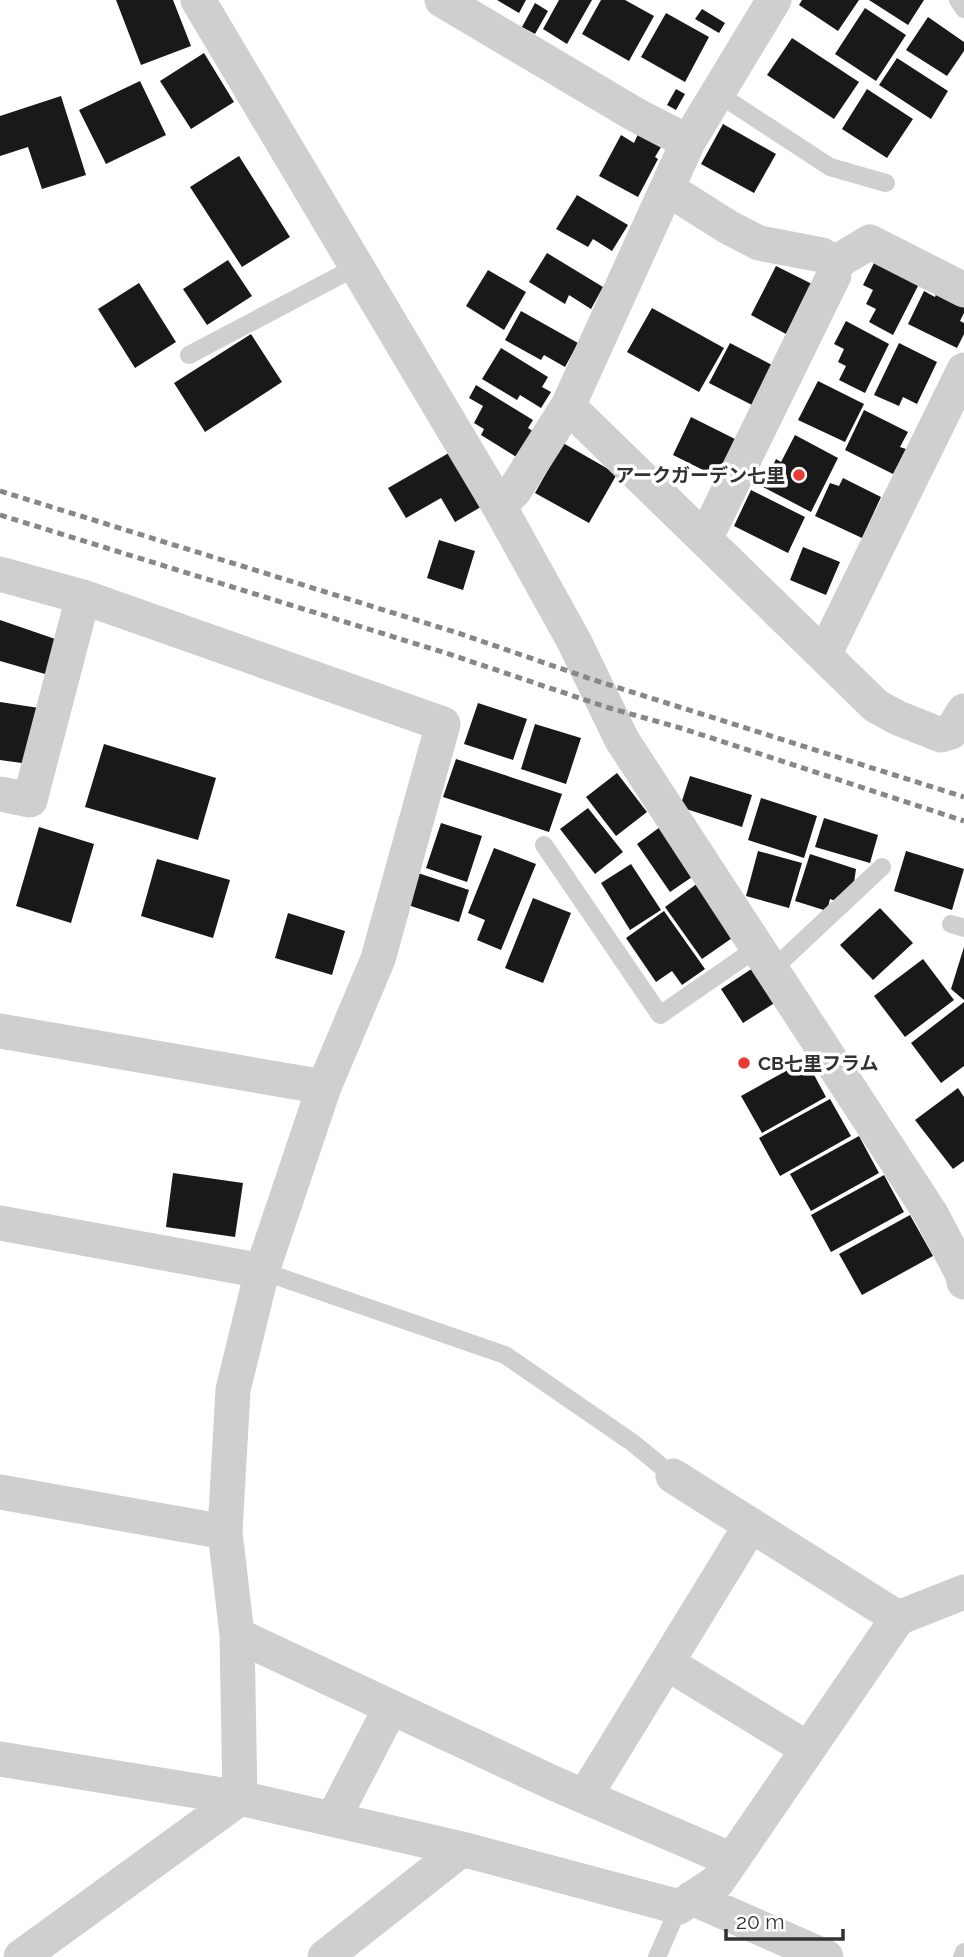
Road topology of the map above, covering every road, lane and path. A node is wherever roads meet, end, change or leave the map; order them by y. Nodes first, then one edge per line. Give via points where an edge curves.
1 (198, 0) edge
2 (442, 0) edge
3 (774, 0) edge
4 (958, 0) edge
5 (964, 9) edge
6 (717, 93) junction
7 (688, 142) junction
8 (886, 183) dead end
9 (668, 189) junction
10 (835, 263) junction
11 (356, 267) junction
12 (964, 290) edge
13 (189, 355) dead end
14 (964, 370) edge
15 (568, 406) junction
16 (499, 506) junction
17 (705, 539) junction
18 (0, 575) edge
19 (83, 597) junction
20 (824, 655) junction
21 (964, 711) edge
22 (0, 794) edge
23 (544, 845) dead end
24 (882, 867) dead end
25 (764, 959) junction
26 (0, 1031) edge
27 (324, 1087) junction
28 (0, 1223) edge
29 (262, 1271) junction
30 (964, 1282) edge
31 (673, 1476) joint
32 (0, 1492) edge
33 (751, 1525) junction
34 (225, 1532) junction
35 (964, 1592) edge
36 (898, 1618) junction
37 (237, 1635) junction
38 (667, 1663) junction
39 (391, 1707) junction
40 (808, 1749) junction
41 (0, 1759) edge
42 (585, 1796) junction
43 (240, 1798) junction
44 (333, 1819) junction
45 (462, 1849) junction
46 (732, 1860) junction
47 (686, 1903) junction
48 (21, 1957) edge
49 (325, 1957) edge
50 (657, 1957) edge
51 (826, 1957) edge

1 - 11 street
2 - 7 street
3 - 6 street
4 - 5 lane
6 - 7 street
6 - 8 lane via 830,167
7 - 9 street
9 - 10 street via 759,243 822,255
9 - 15 street
10 - 12 street via 870,242
10 - 17 street via 834,275
11 - 13 lane
11 - 16 street
14 - 20 street
15 - 16 street via 514,491
15 - 17 street
16 - 25 street via 574,640 622,740
17 - 20 street
18 - 19 street
19 - 22 street via 30,800
19 - 27 street via 443,724 378,959
20 - 21 street via 876,706 898,718 941,735 951,732
23 - 25 lane via 660,1015
24 - 25 lane
25 - 30 street via 930,1214
26 - 27 street
27 - 29 street
28 - 29 street
29 - 31 lane via 505,1355
29 - 34 street via 233,1390
31 - 33 street
32 - 34 street
33 - 36 street
33 - 38 street
34 - 37 street
35 - 36 street
36 - 40 street
37 - 39 street
37 - 43 street
38 - 40 street
38 - 42 street
39 - 42 street
39 - 44 street
40 - 46 street
41 - 43 street
42 - 46 street
43 - 44 street
43 - 48 street
44 - 45 street
45 - 47 street
45 - 49 street
46 - 47 street via 717,1882
47 - 50 lane
47 - 51 street

